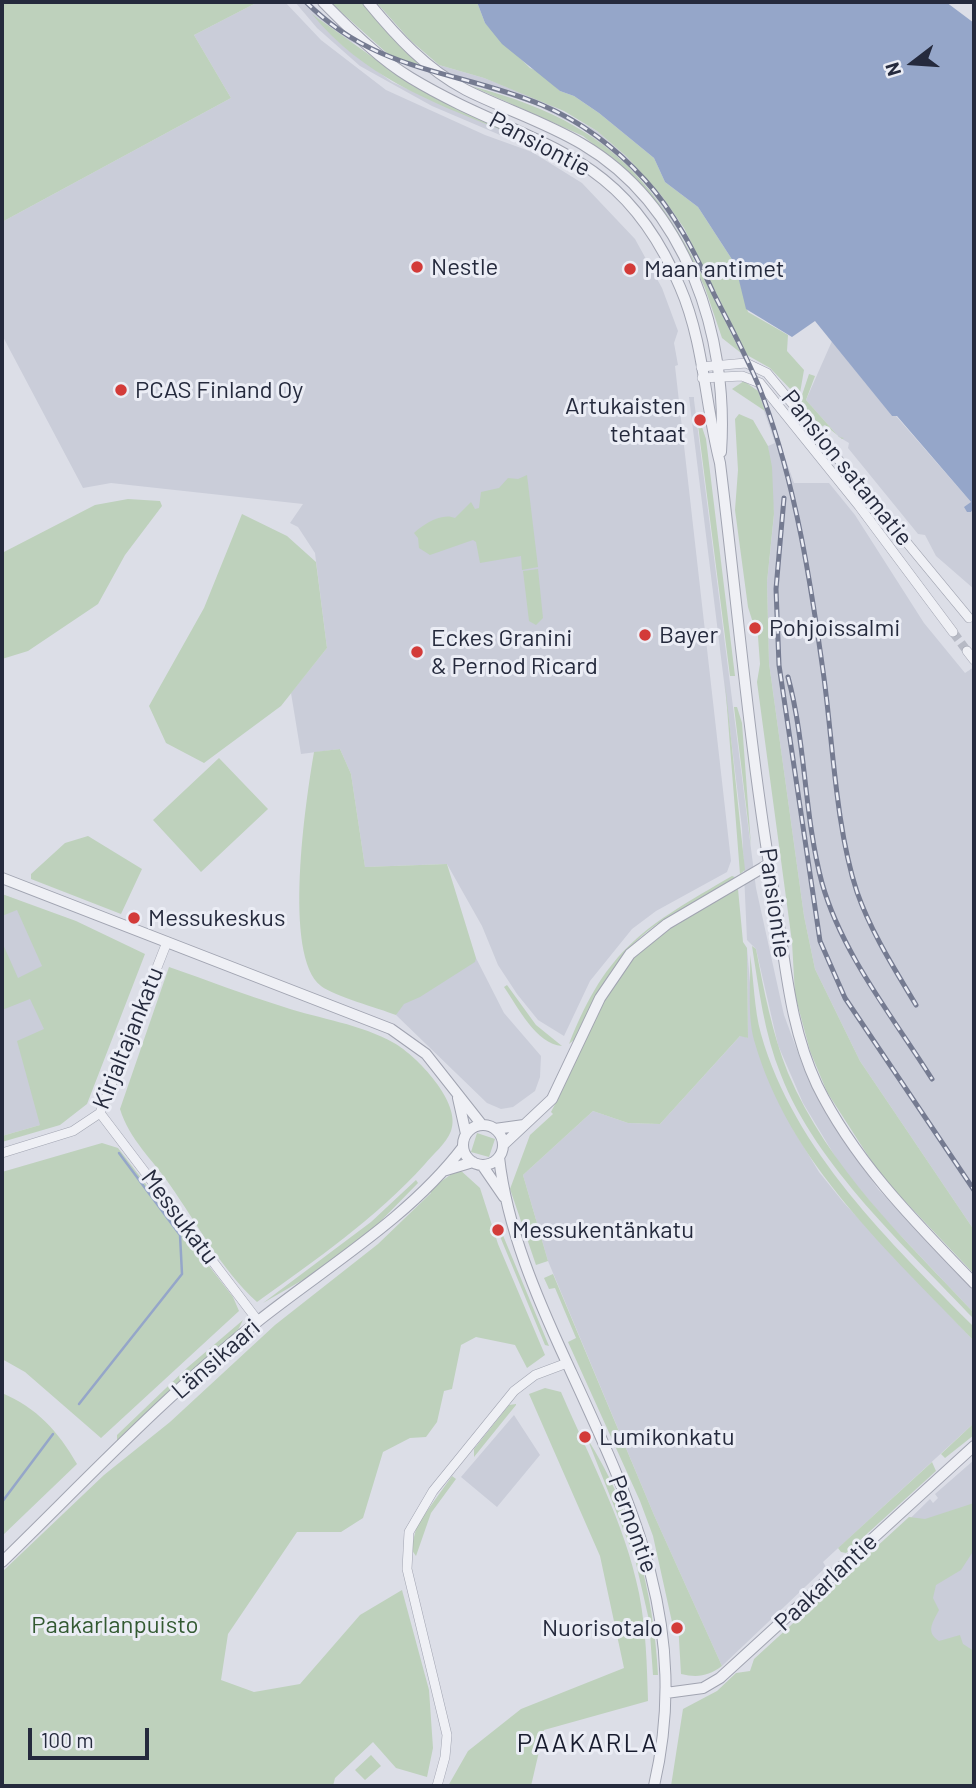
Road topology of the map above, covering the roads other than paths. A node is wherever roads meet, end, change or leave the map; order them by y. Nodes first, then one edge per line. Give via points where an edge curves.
1 (323, 2) edge
2 (368, 2) edge
3 (717, 364) junction
4 (701, 372) junction
5 (719, 376) junction
6 (720, 463) junction
7 (969, 618) dead end
8 (953, 632) tunnel mouth
9 (967, 651) dead end
10 (974, 660) edge
11 (769, 864) junction
12 (2, 878) edge
13 (167, 942) junction
14 (458, 1098) junction
15 (100, 1113) junction
16 (482, 1125) junction
17 (524, 1125) junction
18 (495, 1129) junction
19 (466, 1134) junction
20 (503, 1144) junction
21 (463, 1147) junction
22 (2, 1153) edge
23 (499, 1157) junction
24 (478, 1163) junction
25 (443, 1171) junction
26 (504, 1196) junction
27 (974, 1283) edge
28 (258, 1321) junction
29 (567, 1363) junction
30 (974, 1446) edge
31 (2, 1562) edge
32 (666, 1693) junction
33 (436, 1786) edge
34 (654, 1786) edge

1 - 4 street, Pansiontie via 410,78 548,142 609,184 640,218 671,267 693,323
2 - 3 street, Pansiontie via 405,45 463,89 583,145 632,184 665,225 690,268 705,308
3 - 4 street, Pansion satamatie
3 - 5 street, Pansiontie
3 - 7 street, Pansion satamatie via 752,364 768,373
4 - 5 street, Pansion satamatie
4 - 6 street, Pansiontie
5 - 6 street, Pansiontie via 723,418
5 - 8 street, Pansion satamatie via 751,378 766,389
6 - 11 street, Pansiontie
9 - 10 street
11 - 17 street via 667,923 630,954 600,998 558,1090 540,1114
11 - 27 street, Pansiontie via 789,1002 817,1084 874,1174
12 - 13 street
13 - 14 street via 391,1029 426,1054
13 - 15 street, Kirjaltajankatu
14 - 16 street
14 - 19 street
15 - 22 street, Kirjaltajankatu via 73,1131
15 - 28 street, Messukatu
16 - 18 street
16 - 19 street
17 - 18 street
17 - 20 street
18 - 20 street
19 - 21 street
20 - 23 street
21 - 24 street
21 - 25 street, Länsikaari
23 - 24 street
23 - 26 street, Pernontie
24 - 25 street, Länsikaari
24 - 26 street, Pernontie
25 - 28 street, Länsikaari via 372,1237
26 - 29 street, Pernontie via 529,1274
28 - 31 street, Länsikaari via 167,1401
29 - 32 street, Pernontie via 648,1555 662,1620
29 - 33 street via 535,1374 514,1391 433,1491 409,1532 407,1569 447,1735
30 - 32 street, Paakarlantie via 720,1678 703,1688
32 - 34 street, Pernontie

